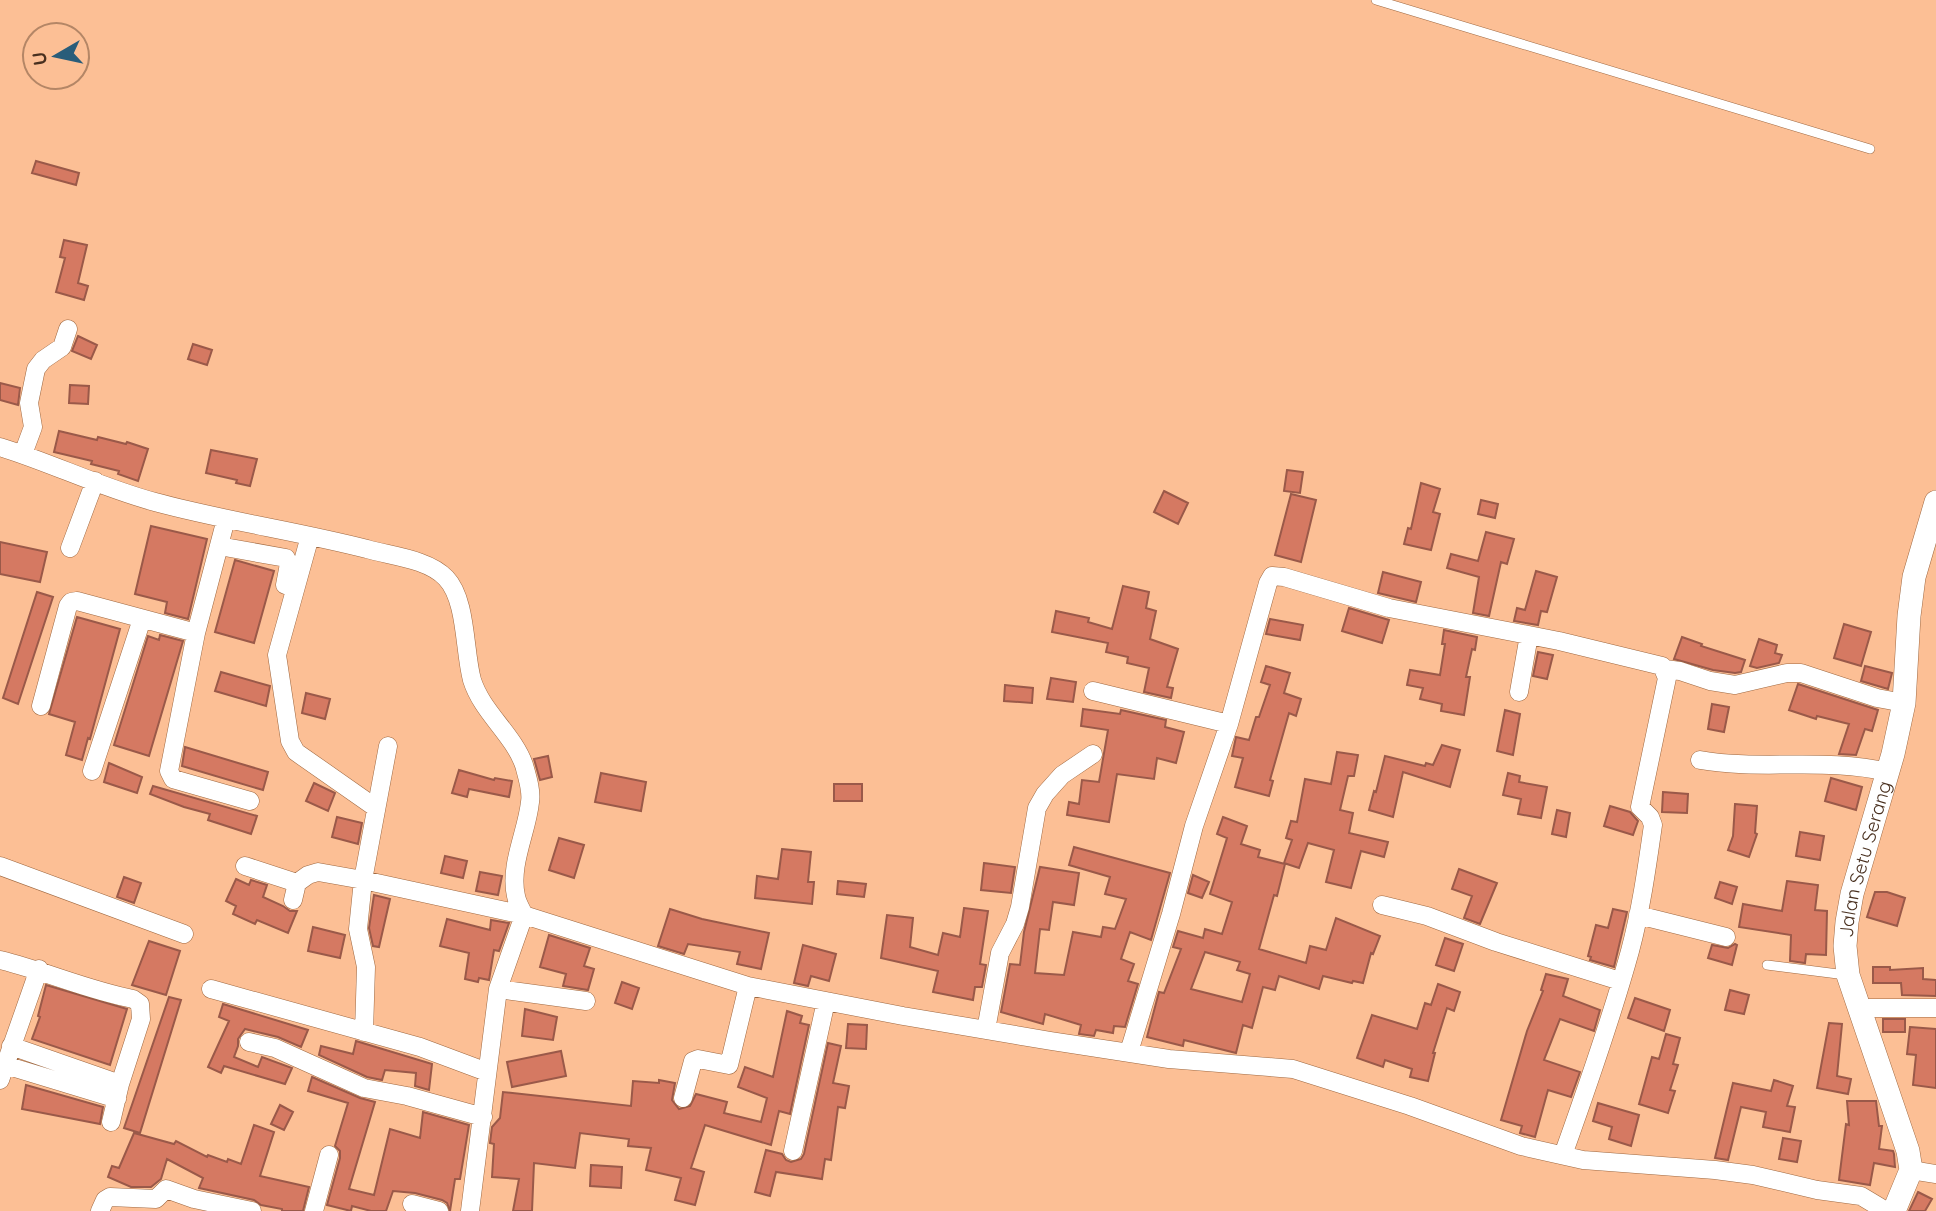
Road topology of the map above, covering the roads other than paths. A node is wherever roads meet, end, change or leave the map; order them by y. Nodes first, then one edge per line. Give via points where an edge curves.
1 (1376, 0) edge
2 (1870, 149) dead end
3 (68, 329) dead end
4 (0, 447) edge
5 (23, 454) junction
6 (95, 481) junction
7 (1936, 502) edge
8 (226, 519) junction
9 (310, 536) junction
10 (219, 546) junction
11 (70, 548) dead end
12 (290, 605) junction
13 (142, 619) junction
14 (196, 633) junction
15 (1529, 635) junction
16 (1665, 669) junction
17 (1093, 691) dead end
18 (1519, 692) dead end
19 (1904, 703) junction
20 (41, 706) dead end
21 (1229, 724) junction
22 (388, 746) dead end
23 (1093, 754) dead end
24 (1700, 760) dead end
25 (92, 771) dead end
26 (1888, 772) junction
27 (250, 801) dead end
28 (376, 808) junction
29 (0, 866) edge
30 (245, 866) dead end
31 (363, 880) junction
32 (1382, 905) dead end
33 (524, 915) junction
34 (1638, 915) junction
35 (184, 934) dead end
36 (1726, 937) dead end
37 (0, 960) edge
38 (1767, 965) dead end
39 (39, 970) junction
40 (1848, 975) junction
41 (1620, 981) junction
42 (748, 986) junction
43 (211, 989) dead end
44 (498, 989) junction
45 (586, 1001) dead end
46 (826, 1001) junction
47 (1861, 1008) junction
48 (1936, 1008) edge
49 (986, 1030) junction
50 (364, 1032) junction
51 (249, 1042) dead end
52 (11, 1046) junction
53 (1129, 1052) junction
54 (487, 1072) junction
55 (3, 1073) edge
56 (118, 1092) junction
57 (683, 1098) dead end
58 (483, 1117) junction
59 (111, 1122) dead end
60 (793, 1151) dead end
61 (329, 1155) dead end
62 (1563, 1155) junction
63 (1911, 1170) junction
64 (1936, 1174) edge
65 (412, 1204) dead end
66 (100, 1211) edge
67 (252, 1211) edge
68 (314, 1211) edge
69 (439, 1211) edge
70 (470, 1211) edge
71 (1886, 1211) edge
72 (1894, 1211) edge

1 - 2 lane
3 - 5 street via 62,347 36,369 29,403 33,427
4 - 5 street
5 - 6 street
6 - 8 street via 153,502
6 - 11 street
7 - 19 street, Jalan Setu Serang via 1912,590
8 - 9 street
8 - 10 street
9 - 12 street
9 - 33 street via 411,561 447,579 461,613 473,682 519,753 527,776 531,799 515,879 515,895
10 - 12 street via 286,558 283,600
10 - 14 street
12 - 28 street via 277,655 290,741 296,752
13 - 14 street
13 - 20 street via 71,602
13 - 25 street
14 - 27 street via 170,776
15 - 16 street
15 - 18 street
15 - 21 street via 1389,608 1272,576
16 - 19 street via 1735,685 1801,673
16 - 34 street via 1666,684 1640,807 1653,825
17 - 21 street
19 - 26 street, Jalan Setu Serang
21 - 53 street via 1194,826
22 - 28 street
23 - 49 street via 1062,775 1037,808 1020,907 1000,953
24 - 26 street via 1841,764
26 - 40 street, Jalan Setu Serang via 1852,894 1845,946
28 - 31 street
29 - 35 street
30 - 31 street via 295,891 308,875 318,872
31 - 33 street
31 - 50 street via 358,929 366,967
32 - 41 street
33 - 42 street
33 - 44 street
34 - 36 street
34 - 41 street
37 - 39 street
38 - 40 lane
39 - 52 street
39 - 56 street via 140,1004 141,1019
40 - 47 street, Jalan Setu Serang
41 - 62 street
42 - 46 street
42 - 57 street via 729,1065 693,1061
43 - 50 street
44 - 45 street
44 - 54 street
46 - 49 street
46 - 60 street
47 - 48 street
47 - 63 street, Jalan Setu Serang via 1904,1133
49 - 53 street
50 - 54 street
51 - 58 street via 275,1048 363,1088
52 - 55 street
52 - 56 street
53 - 62 street via 1293,1069 1521,1146
54 - 58 street
55 - 56 street
56 - 59 street
58 - 70 street
61 - 68 street
62 - 71 street via 1752,1175 1861,1196
63 - 64 street
63 - 72 street
65 - 69 street
66 - 67 street via 110,1197 156,1199 166,1189

